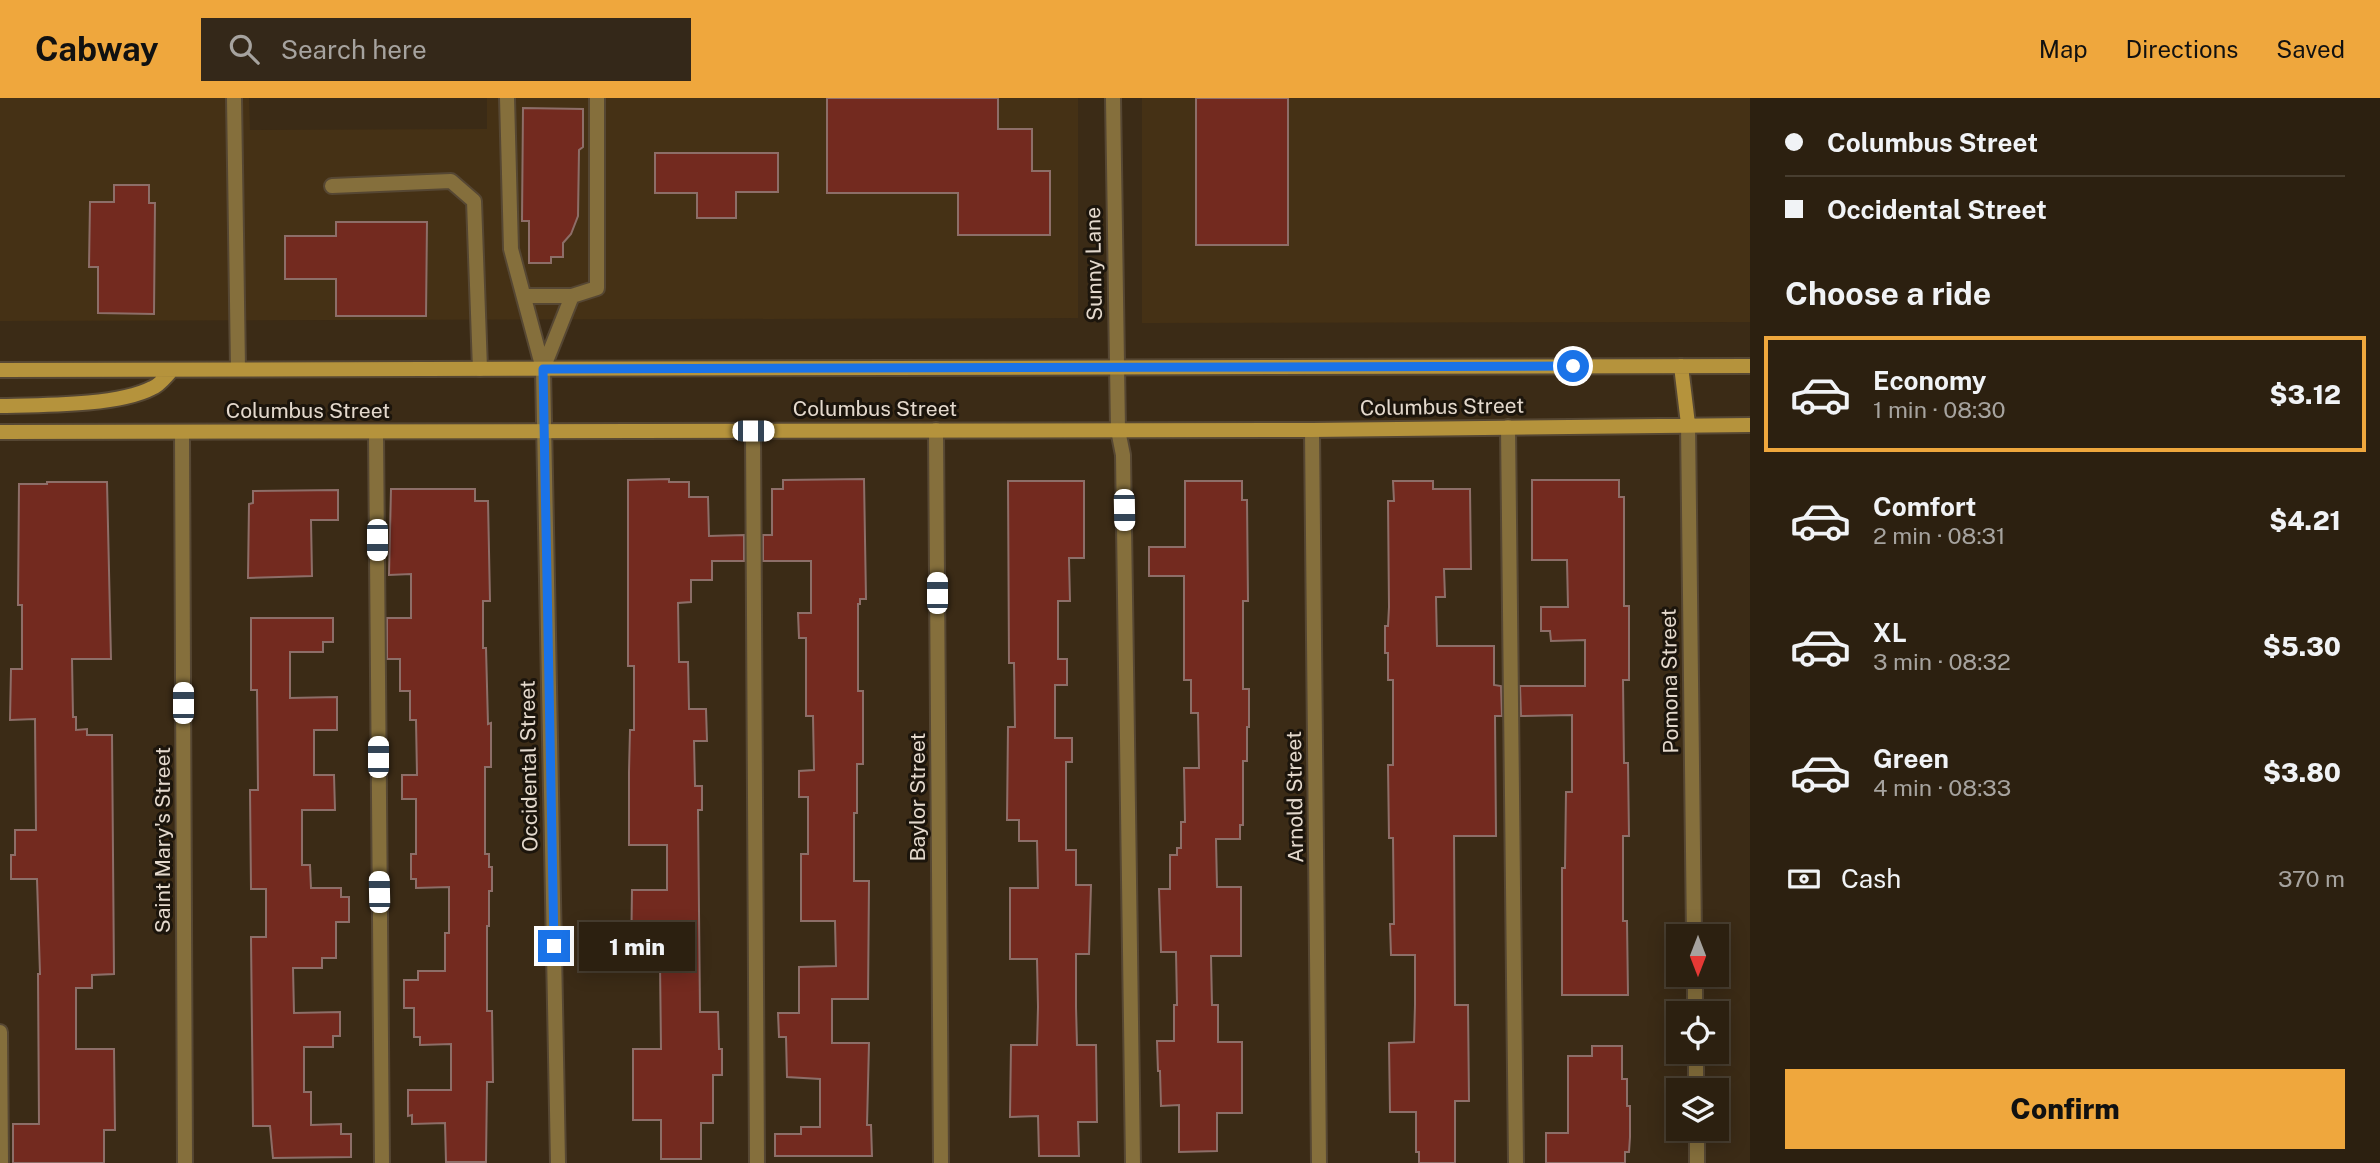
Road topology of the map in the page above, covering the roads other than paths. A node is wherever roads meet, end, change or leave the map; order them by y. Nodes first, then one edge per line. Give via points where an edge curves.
1 (234, 98) edge
2 (507, 98) edge
3 (597, 98) edge
4 (1113, 98) edge
5 (332, 186) dead end
6 (525, 296) junction
7 (572, 296) junction
8 (1116, 366) junction
9 (1681, 366) junction
10 (1750, 366) edge
11 (238, 369) junction
12 (480, 369) junction
13 (543, 369) junction
14 (0, 370) edge
15 (172, 370) junction
16 (0, 406) edge
17 (1688, 424) junction
18 (1750, 425) edge
19 (1508, 427) junction
20 (936, 430) junction
21 (1118, 430) junction
22 (1312, 430) junction
23 (544, 431) junction
24 (753, 431) junction
25 (0, 432) edge
26 (182, 432) junction
27 (376, 432) junction
28 (1694, 924) edge
29 (0, 1032) edge
30 (1697, 1141) edge
31 (1, 1163) edge
32 (185, 1163) edge
33 (382, 1163) edge
34 (558, 1163) edge
35 (757, 1163) edge
36 (941, 1163) edge
37 (1133, 1163) edge
38 (1319, 1163) edge
39 (1516, 1163) edge
40 (1697, 1163) edge

1 - 11 street
2 - 6 street via 511,249
3 - 7 street via 597,288
4 - 8 street, Sunny Lane
5 - 12 street via 451,181 474,201
6 - 7 street
6 - 13 street
7 - 13 street
8 - 9 main road, Columbus Street
8 - 13 main road, Columbus Street
8 - 21 street, Sunny Lane
9 - 10 main road, Columbus Street
9 - 17 main road
11 - 12 main road, Columbus Street
11 - 15 main road, Columbus Street
12 - 13 main road, Columbus Street
13 - 23 street, Occidental Street
14 - 15 main road, Columbus Street
15 - 16 main road via 155,387 124,397
17 - 18 main road, Columbus Street
17 - 19 main road, Columbus Street
17 - 28 street, Pomona Street
19 - 22 main road, Columbus Street
19 - 39 street
20 - 21 main road, Columbus Street
20 - 24 main road, Columbus Street
20 - 36 street, Baylor Street
21 - 22 main road, Columbus Street
21 - 37 street, Sunny Lane via 1123,456
22 - 38 street, Arnold Street
23 - 24 main road, Columbus Street
23 - 27 main road, Columbus Street
23 - 34 street, Occidental Street
24 - 35 street
25 - 26 main road, Columbus Street
26 - 27 main road, Columbus Street
26 - 32 street, Saint Mary's Street
27 - 33 street
29 - 31 street
30 - 40 street

